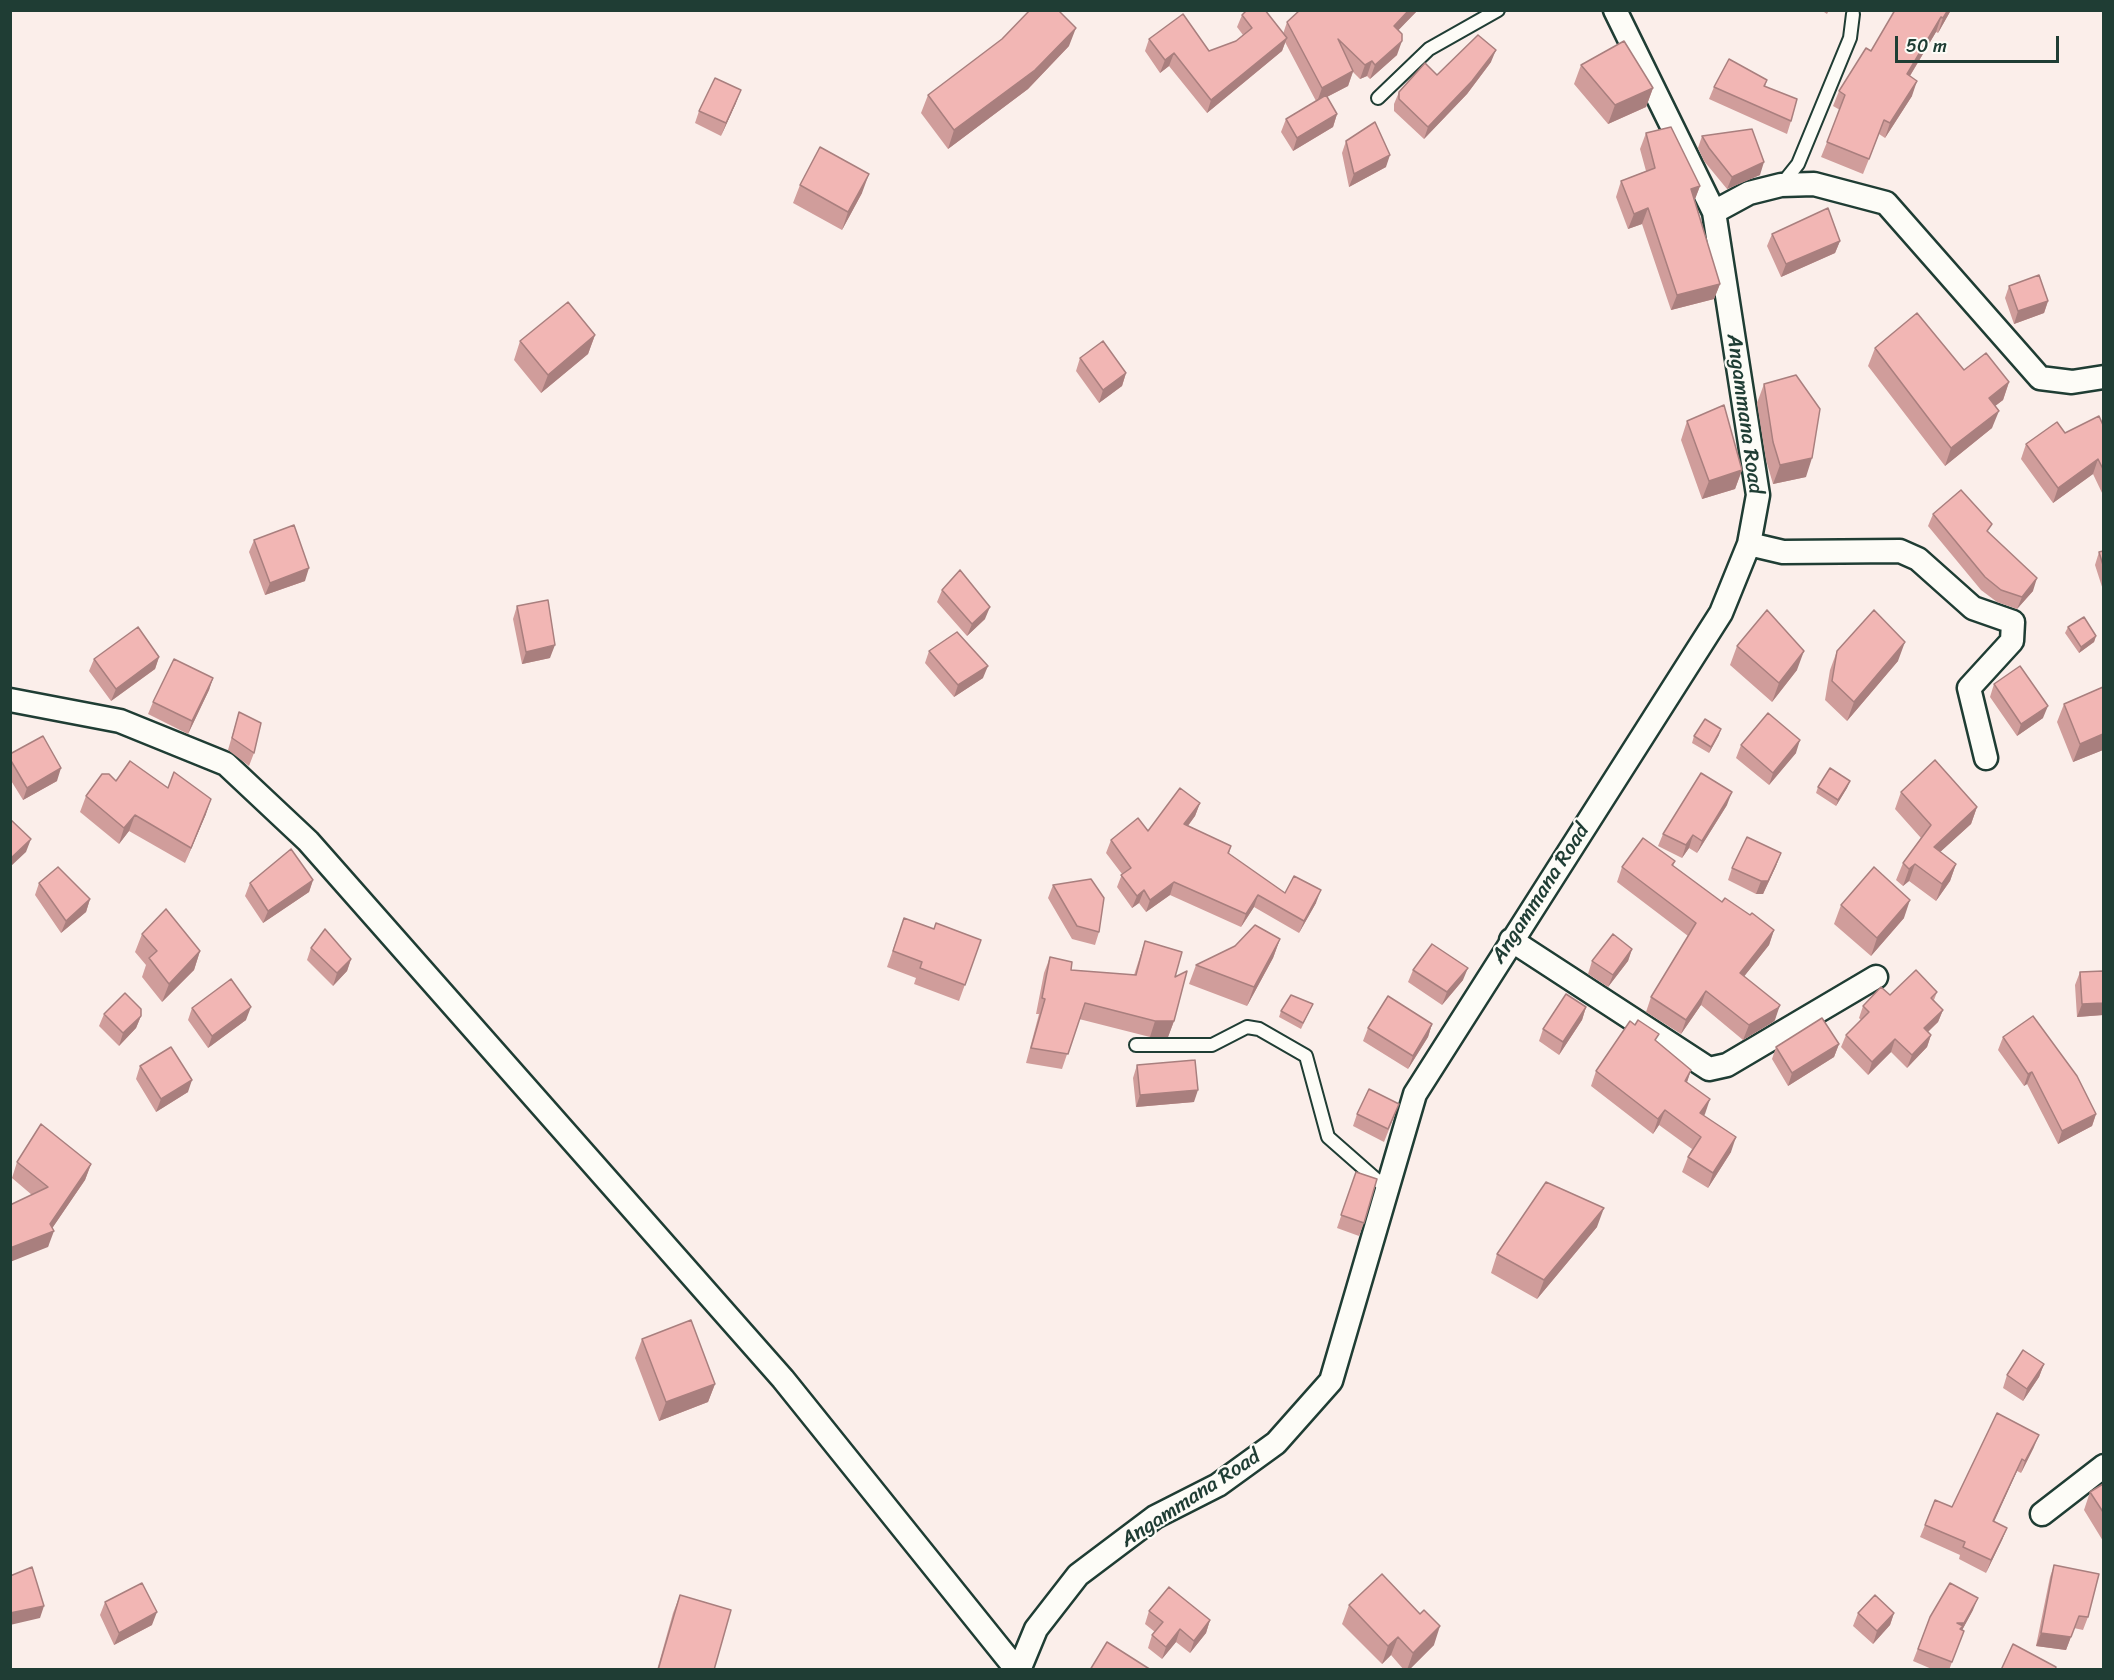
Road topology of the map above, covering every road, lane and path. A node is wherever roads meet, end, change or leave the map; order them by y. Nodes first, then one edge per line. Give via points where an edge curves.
1 (1498, 10) edge
2 (1615, 10) edge
3 (1853, 14) dead end
4 (1378, 98) dead end
5 (1781, 185) junction
6 (1714, 212) junction
7 (2103, 377) edge
8 (1749, 544) junction
9 (10, 700) edge
10 (1986, 758) dead end
11 (1511, 939) junction
12 (1876, 977) dead end
13 (1137, 1045) dead end
14 (1386, 1188) junction
15 (2103, 1466) edge
16 (2042, 1514) dead end
17 (1018, 1670) edge

1 - 4 lane via 1429,49
2 - 6 street, Angammana Road
3 - 5 lane via 1850,38 1798,164
5 - 6 street via 1749,193
5 - 7 street via 1814,184 1886,203 2040,378 2072,382
6 - 8 street, Angammana Road via 1758,495
8 - 10 street via 1783,552 1900,551 1918,558 1973,608 2013,622 2012,641 1969,688
8 - 11 street, Angammana Road via 1721,613
9 - 17 street via 120,721 226,764 308,841 783,1379
11 - 12 street via 1709,1069 1727,1065
11 - 14 street, Angammana Road via 1415,1094
13 - 14 lane via 1212,1045 1247,1027 1258,1029 1306,1056 1328,1137
14 - 17 street, Angammana Road via 1331,1381 1276,1443 1218,1485 1155,1516 1078,1575 1036,1629
15 - 16 street

